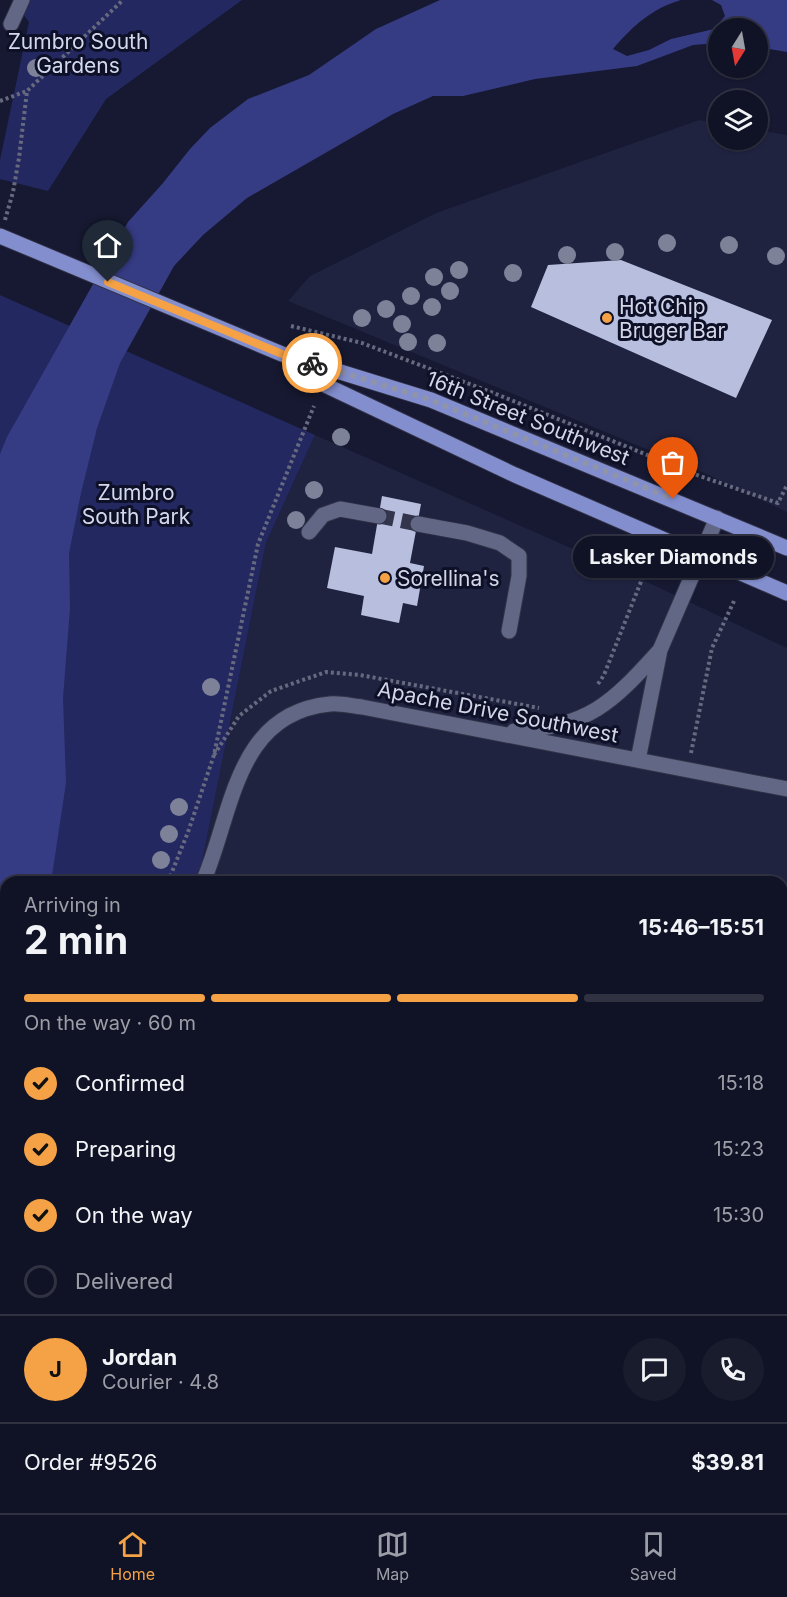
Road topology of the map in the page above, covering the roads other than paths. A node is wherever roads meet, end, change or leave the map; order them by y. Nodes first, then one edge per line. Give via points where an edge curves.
1 (22, 0) edge
2 (11, 24) dead end
3 (2, 230) edge
4 (282, 354) junction
5 (379, 516) tunnel mouth
6 (717, 518) junction
7 (418, 524) tunnel mouth
8 (309, 532) dead end
9 (787, 548) edge
10 (702, 555) junction
11 (787, 593) edge
12 (510, 631) dead end
13 (660, 650) junction
14 (491, 732) junction
15 (638, 760) junction
16 (787, 789) edge
17 (205, 876) edge

1 - 2 street
3 - 4 main road, 16th Street Southwest
4 - 6 main road, 16th Street Southwest via 431,400
4 - 10 main road, 16th Street Southwest via 325,385 494,465
5 - 8 street via 340,509 323,515
6 - 9 main road, 16th Street Southwest
6 - 10 street, Apache Drive Southwest
7 - 12 street via 500,543 519,556
10 - 11 main road, 16th Street Southwest
10 - 13 street, Apache Drive Southwest
13 - 14 street via 621,692 595,712 570,723 539,729
13 - 15 street, Apache Drive Southwest
14 - 15 street, Apache Drive Southwest
14 - 17 street, Apache Drive Southwest via 330,704 282,720 265,733 239,775
15 - 16 street

